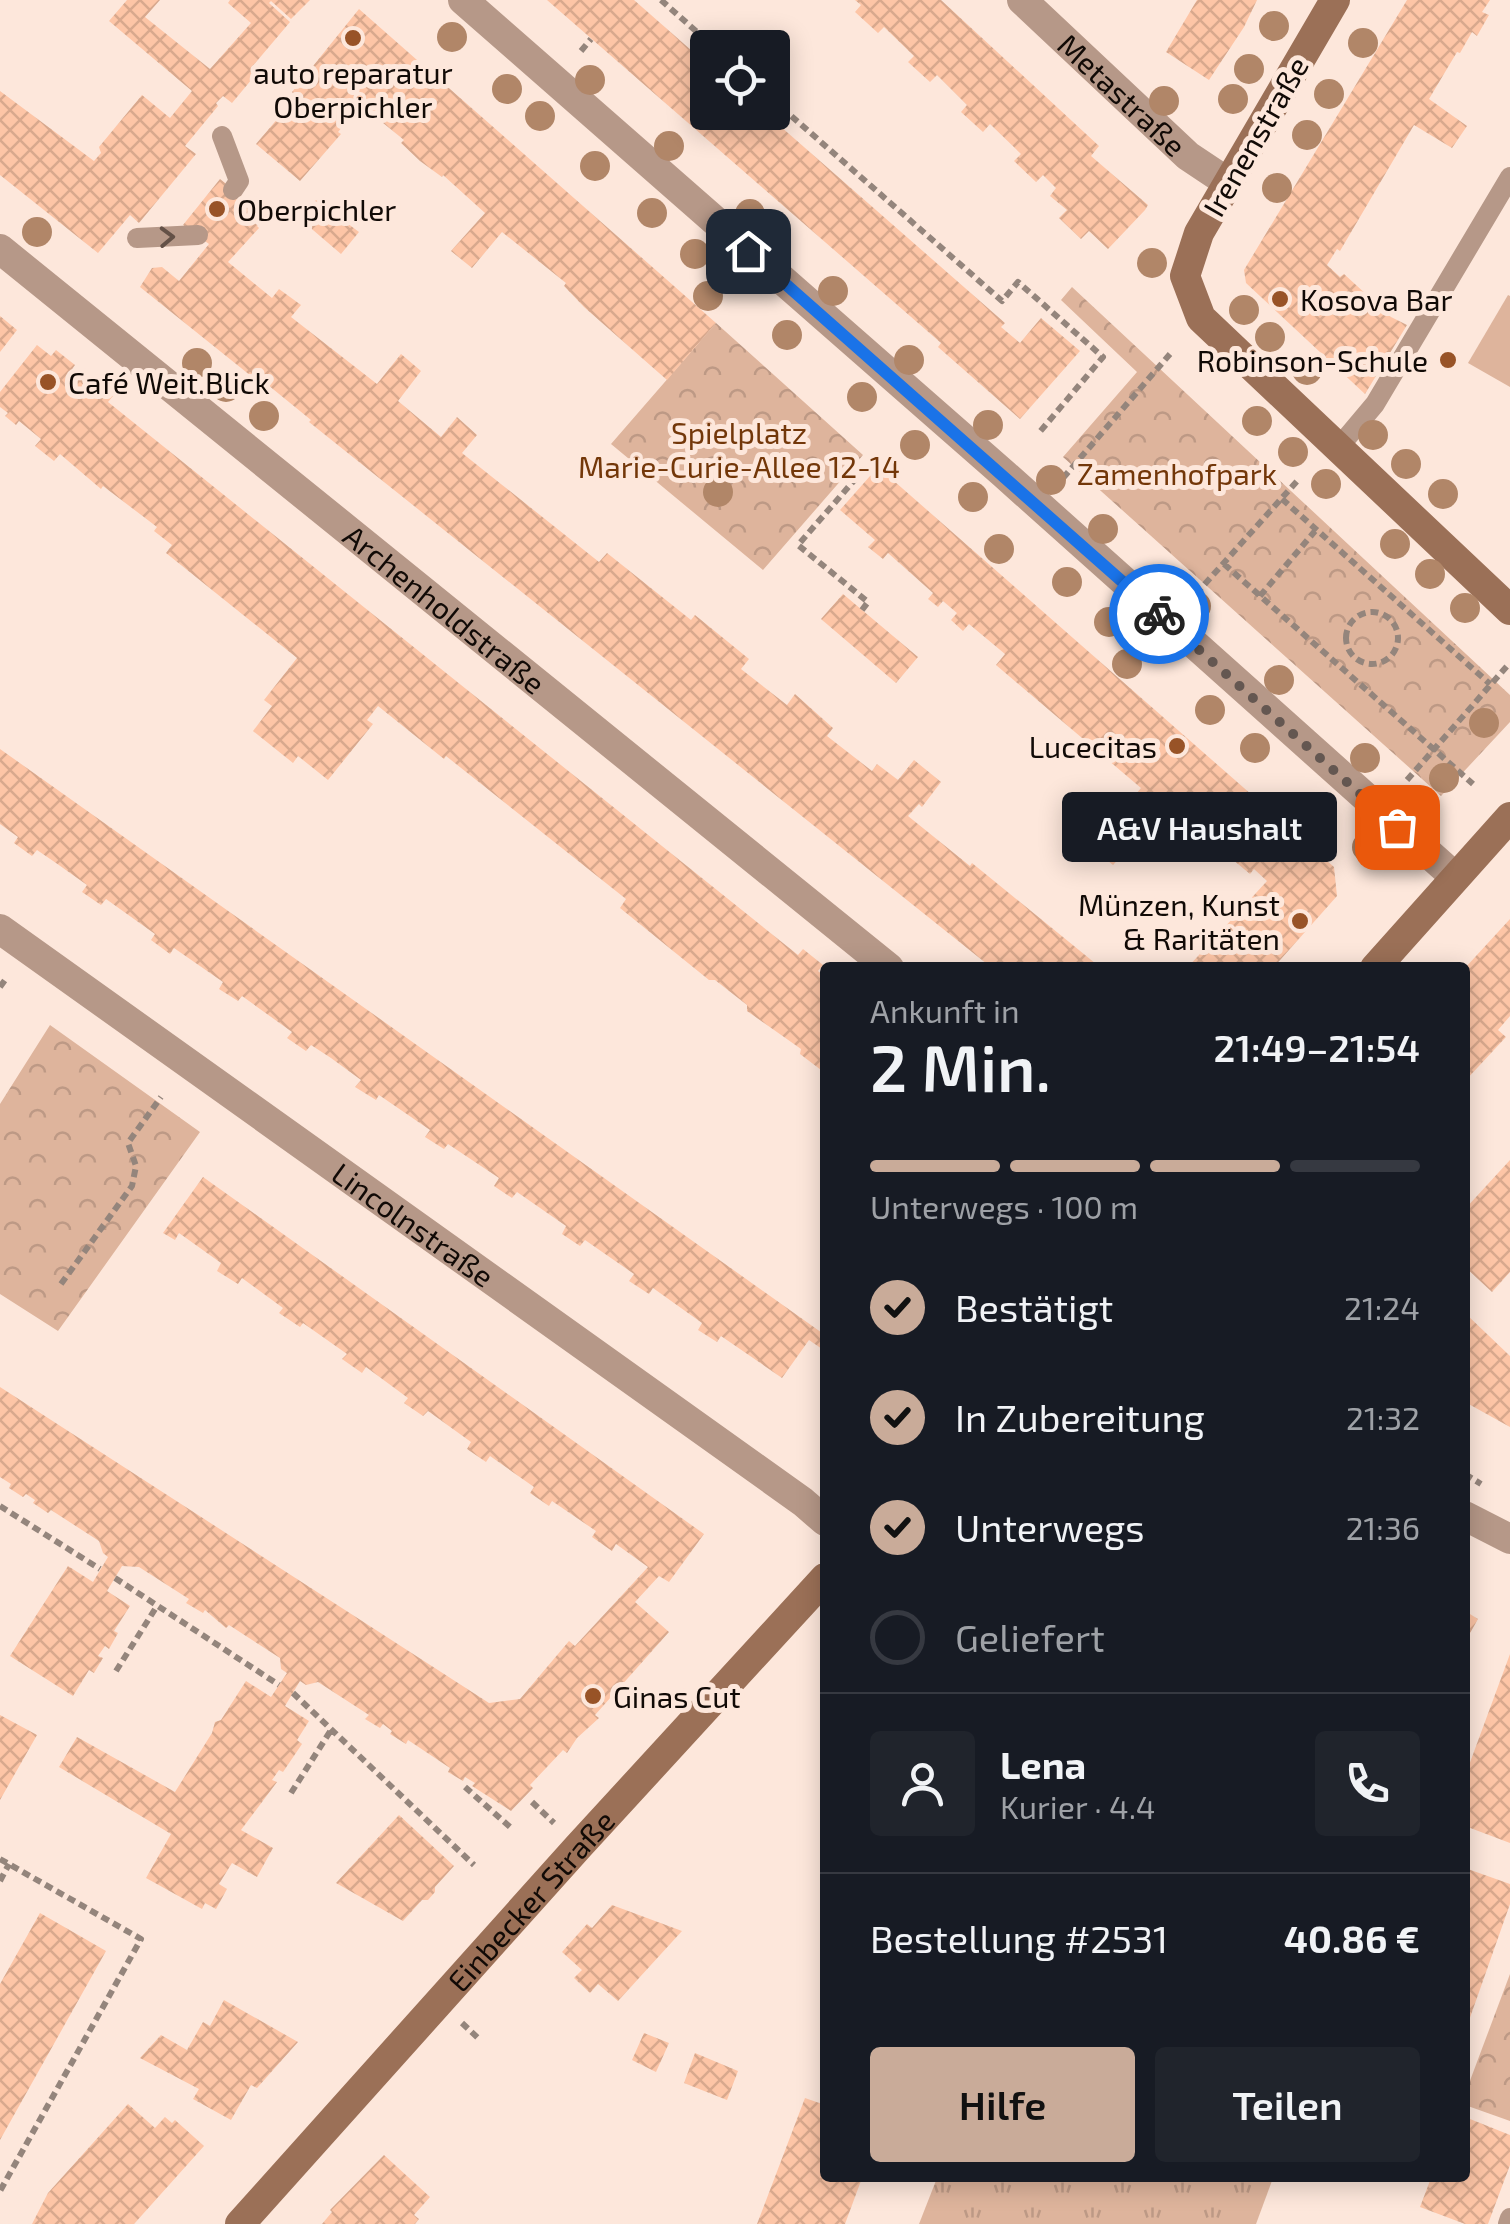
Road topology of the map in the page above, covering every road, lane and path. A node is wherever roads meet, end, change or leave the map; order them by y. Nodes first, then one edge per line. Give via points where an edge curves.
1 (463, 0) edge
2 (661, 0) edge
3 (1022, 0) edge
4 (1335, 0) edge
5 (694, 30) edge
6 (591, 39) dead end
7 (581, 51) dead end
8 (790, 115) edge
9 (222, 136) dead end
10 (1510, 177) edge
11 (1227, 182) junction
12 (233, 190) dead end
13 (198, 235) dead end
14 (137, 238) dead end
15 (0, 248) edge
16 (1170, 354) dead end
17 (1038, 434) dead end
18 (1338, 448) junction
19 (871, 461) dead end
20 (1063, 478) dead end
21 (1298, 480) dead end
22 (1282, 499) junction
23 (1315, 531) junction
24 (1224, 564) junction
25 (1196, 594) dead end
26 (1260, 596) junction
27 (1399, 604) junction
28 (862, 610) dead end
29 (1510, 610) edge
30 (1388, 618) junction
31 (1356, 659) junction
32 (1508, 665) edge
33 (1344, 671) junction
34 (1490, 684) junction
35 (1432, 750) junction
36 (1407, 780) dead end
37 (1472, 784) dead end
38 (1510, 817) edge
39 (1455, 877) junction
40 (0, 929) edge
41 (883, 962) edge
42 (1380, 962) edge
43 (161, 1098) dead end
44 (61, 1284) dead end
45 (0, 1506) edge
46 (820, 1518) edge
47 (1470, 1519) edge
48 (1510, 1540) edge
49 (100, 1570) dead end
50 (114, 1578) dead end
51 (820, 1583) edge
52 (157, 1606) junction
53 (116, 1671) dead end
54 (279, 1685) dead end
55 (293, 1693) dead end
56 (332, 1730) junction
57 (465, 1787) dead end
58 (291, 1792) dead end
59 (532, 1802) dead end
60 (510, 1827) dead end
61 (562, 1830) dead end
62 (0, 1859) edge
63 (10, 1864) junction
64 (474, 1865) dead end
65 (0, 1880) edge
66 (460, 2022) dead end
67 (479, 2039) dead end
68 (0, 2191) edge
69 (240, 2224) edge

1 - 39 street
2 - 5 path
3 - 11 street, Metastraße via 1188,156
4 - 11 street, Irenenstraße
6 - 7 path
8 - 17 path via 1002,302 1018,282 1103,357
9 - 12 lane via 240,181
10 - 18 lane via 1375,404
11 - 18 street, Irenenstraße via 1185,276 1201,318
14 -> 13 lane
15 - 41 street, Archenholdstraße
16 - 20 path
18 - 29 street
19 - 28 path via 798,545 868,602
21 - 22 path
22 - 23 path
22 - 24 path
23 - 26 path
23 - 27 path
24 - 25 path
24 - 26 path
26 - 33 path
27 - 30 path
27 - 34 path
30 - 31 path via 1398,635 1392,654 1375,664
30 - 31 path via 1369,612 1352,622 1346,642
31 - 33 path
32 - 34 path
33 - 35 path
34 - 35 path
35 - 36 path
35 - 37 path
38 - 39 street
39 - 42 street
40 - 46 street, Lincolnstraße
43 - 44 path via 128,1143 136,1166 132,1186
45 - 49 path
47 - 48 street
50 - 52 path
51 - 69 street, Einbecker Straße
52 - 53 path
52 - 54 path
55 - 56 path
56 - 58 path
56 - 64 path
57 - 60 path
59 - 61 path
62 - 63 path
63 - 65 path
63 - 68 path via 141,1940
66 - 67 path

